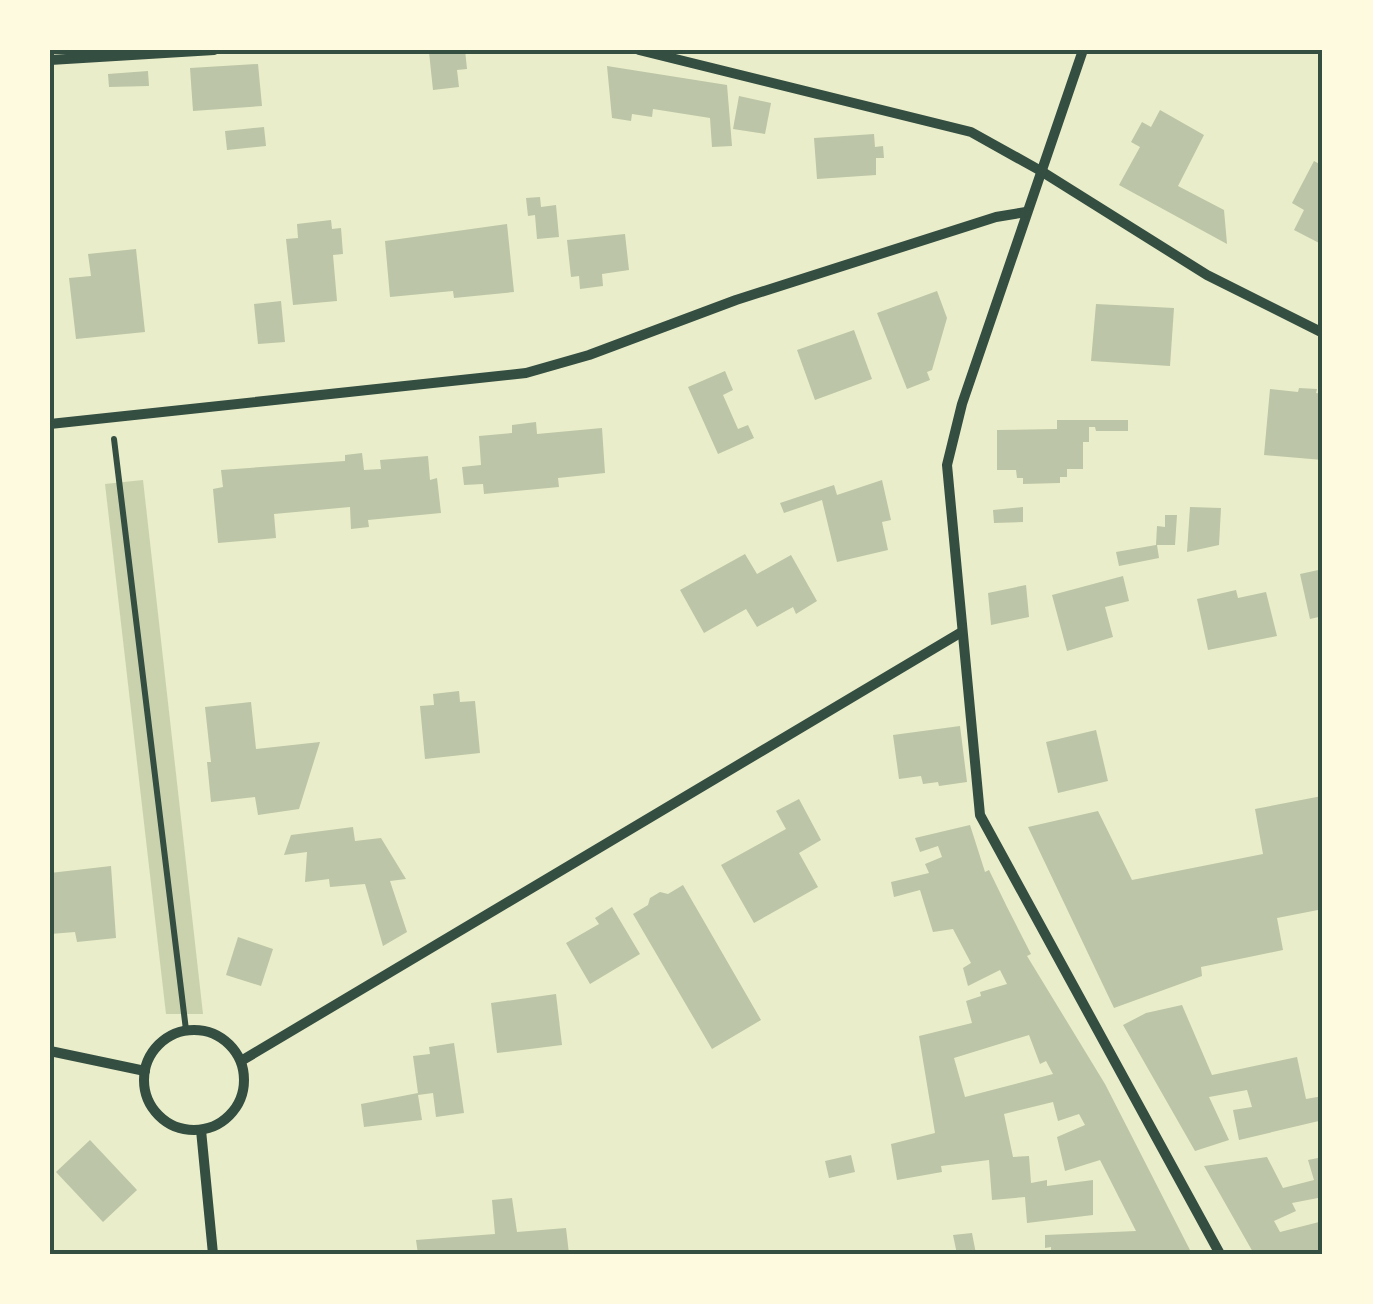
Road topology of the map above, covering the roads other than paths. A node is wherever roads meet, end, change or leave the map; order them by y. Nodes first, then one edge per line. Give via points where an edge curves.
1 (214, 50) edge
2 (639, 50) edge
3 (1083, 50) edge
4 (50, 60) edge
5 (1041, 171) junction
6 (1026, 212) junction
7 (1323, 333) edge
8 (50, 424) edge
9 (960, 633) junction
10 (50, 1051) edge
11 (240, 1061) junction
12 (144, 1071) junction
13 (200, 1130) junction
14 (213, 1254) edge
15 (1220, 1254) edge

1 - 4 street
2 - 5 street via 971,132
3 - 5 street
5 - 6 street
5 - 7 street via 1207,276
6 - 8 street via 773,288 526,373
6 - 9 street via 946,465
9 - 11 street
9 - 15 street via 980,815
10 - 12 street
11 - 12 street via 218,1036 186,1030 152,1052
11 - 13 street via 242,1097 218,1124
12 - 13 street via 157,1115
13 - 14 street

